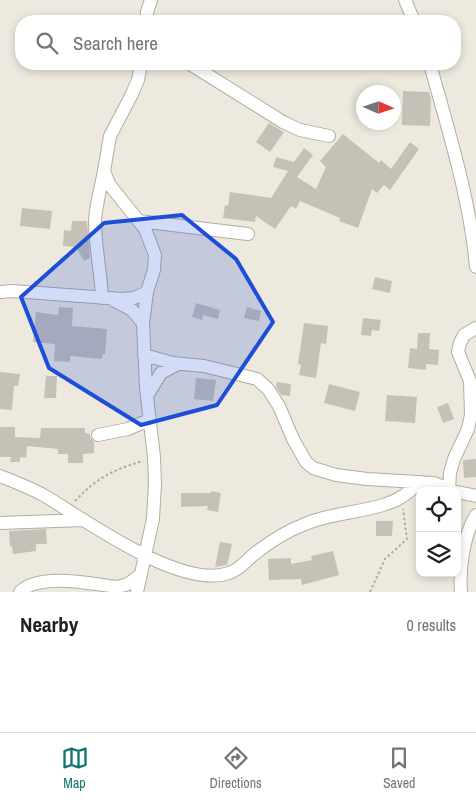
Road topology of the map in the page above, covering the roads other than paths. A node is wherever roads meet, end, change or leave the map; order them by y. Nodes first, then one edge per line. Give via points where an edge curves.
1 (151, 0) edge
2 (405, 0) edge
3 (147, 15) edge
4 (411, 15) edge
5 (140, 70) edge
6 (200, 70) edge
7 (432, 70) edge
8 (330, 136) dead end
9 (104, 171) junction
10 (139, 221) junction
11 (248, 234) dead end
12 (476, 267) edge
13 (0, 292) edge
14 (147, 292) junction
15 (107, 298) junction
16 (144, 323) junction
17 (476, 328) edge
18 (144, 355) junction
19 (178, 364) junction
20 (147, 396) junction
21 (149, 420) junction
22 (98, 435) dead end
23 (0, 476) edge
24 (421, 482) junction
25 (444, 487) edge
26 (452, 487) edge
27 (461, 493) edge
28 (476, 496) edge
29 (476, 515) edge
30 (84, 520) junction
31 (0, 523) edge
32 (146, 557) junction
33 (140, 575) junction
34 (20, 592) edge
35 (137, 592) edge
36 (461, 592) edge

1 - 3 street
2 - 4 street
5 - 9 street via 131,96 110,136
6 - 8 street via 283,122 300,130
7 - 12 street via 460,179
9 - 10 street via 109,184
9 - 15 street via 95,219 96,247
10 - 11 street
10 - 14 street via 155,255
13 - 15 street
14 - 15 street via 134,298
14 - 16 street
15 - 16 street via 132,310
16 - 18 street
17 - 26 street via 464,335 458,352 470,381 472,415 450,473
18 - 19 street
18 - 20 street
19 - 20 street via 161,373
19 - 24 street via 204,366 257,379 279,406 293,439 313,468 344,476
20 - 21 street
21 - 22 street via 128,429
21 - 32 street via 155,484
23 - 30 street via 43,495
24 - 25 street
24 - 32 street via 402,497 386,504 306,523 254,554 232,573 204,576
27 - 28 street
29 - 36 street via 461,562
30 - 31 street
30 - 32 street
32 - 33 street
33 - 34 street via 118,587 50,580 31,584
33 - 35 street

